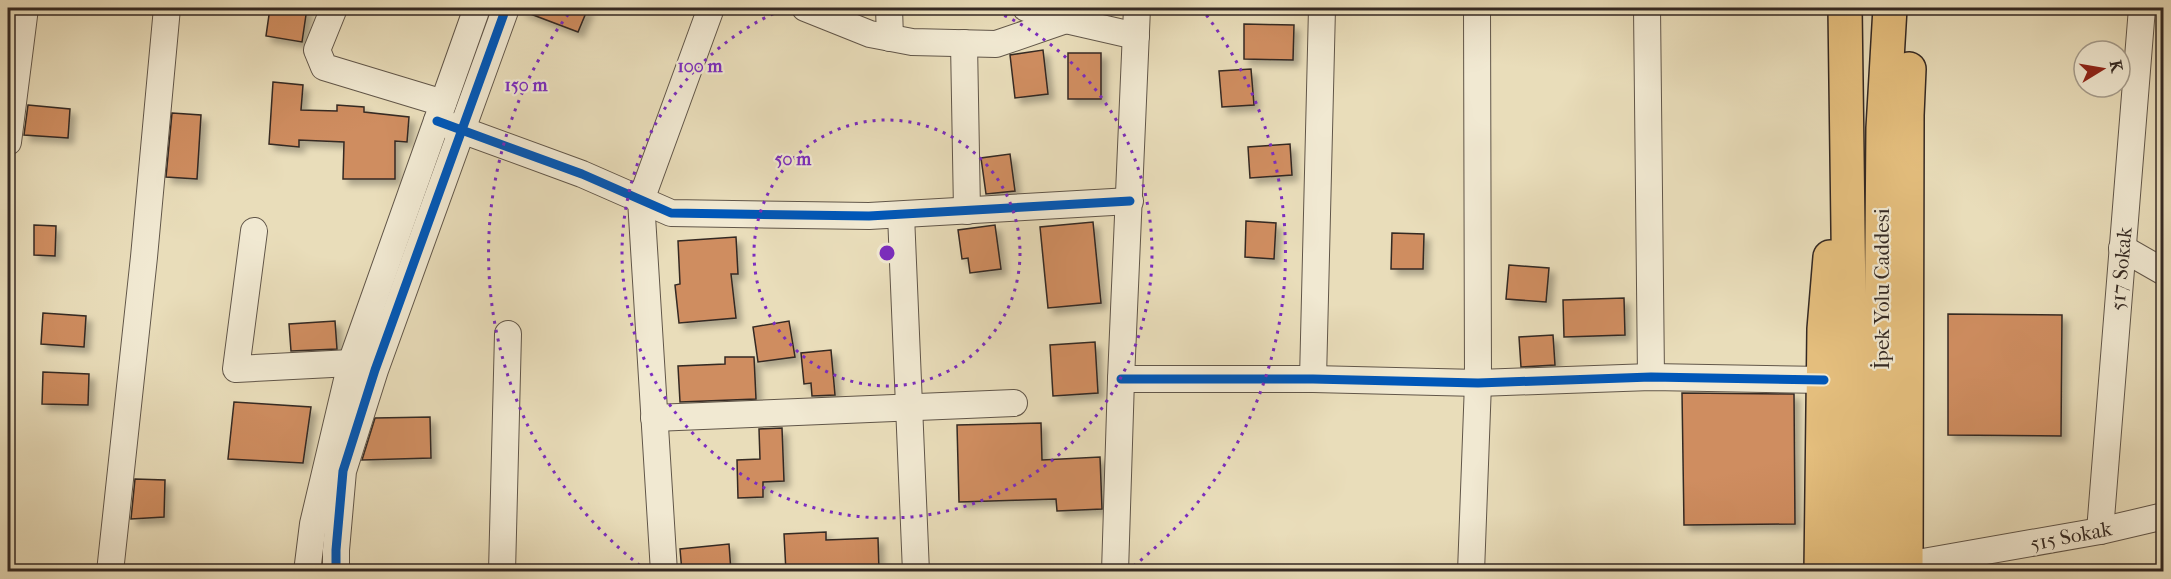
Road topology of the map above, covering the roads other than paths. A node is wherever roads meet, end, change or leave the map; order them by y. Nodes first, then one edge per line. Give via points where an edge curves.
1 (25, 8) edge
2 (167, 8) edge
3 (334, 8) edge
4 (477, 8) edge
5 (506, 8) edge
6 (711, 8) edge
7 (805, 8) edge
8 (889, 8) edge
9 (1026, 8) edge
10 (1137, 8) edge
11 (1322, 8) edge
12 (1477, 8) edge
13 (1647, 8) edge
14 (1845, 8) edge
15 (1890, 8) edge
16 (1912, 8) edge
17 (2142, 8) edge
18 (1066, 20) junction
19 (1136, 36) junction
20 (890, 38) junction
21 (964, 43) junction
22 (1846, 58) junction
23 (440, 112) junction
24 (462, 130) junction
25 (8, 142) edge
26 (641, 200) junction
27 (1130, 201) junction
28 (967, 211) junction
29 (901, 214) junction
30 (254, 231) dead end
31 (2122, 248) junction
32 (2163, 273) edge
33 (508, 334) dead end
34 (351, 363) junction
35 (1651, 377) junction
36 (1120, 379) junction
37 (1313, 379) junction
38 (1824, 380) junction
39 (1478, 382) junction
40 (1014, 403) dead end
41 (909, 407) junction
42 (654, 418) junction
43 (2163, 516) edge
44 (2100, 531) junction
45 (1897, 569) edge
46 (110, 572) edge
47 (307, 572) edge
48 (336, 572) edge
49 (502, 572) edge
50 (664, 572) edge
51 (916, 572) edge
52 (1115, 572) edge
53 (1471, 572) edge
54 (1821, 572) edge
55 (1848, 572) edge

1 - 25 street
2 - 46 street
3 - 23 street via 317,50 324,67
4 - 23 street
5 - 24 street
6 - 26 street
7 - 20 street
8 - 20 street
9 - 18 street
10 - 19 street
11 - 37 street
12 - 39 street
13 - 35 street
14 - 22 highway, İpek Yolu Caddesi
15 - 45 highway, İpek Yolu Caddesi via 1883,128
16 - 45 highway
17 - 31 street, 517 Sokak
18 - 19 street
18 - 21 street via 996,44
19 - 27 street
20 - 21 street
21 - 28 street
22 - 38 highway via 1824,329
22 - 55 highway, İpek Yolu Caddesi via 1851,374
23 - 24 street
23 - 34 street
24 - 26 street
24 - 48 street via 375,370 343,471
26 - 29 street via 671,213
26 - 42 street
27 - 28 street
27 - 36 street
28 - 29 street
29 - 41 street
30 - 34 street via 236,369
31 - 32 street
31 - 44 street, 517 Sokak
33 - 49 street
34 - 47 street via 313,524
35 - 38 street
35 - 39 street
36 - 37 street
36 - 52 street
37 - 39 street
38 - 54 highway
39 - 53 street
40 - 41 street
41 - 42 street
41 - 51 street
42 - 50 street
43 - 44 street, 515 Sokak
44 - 45 street, 515 Sokak

